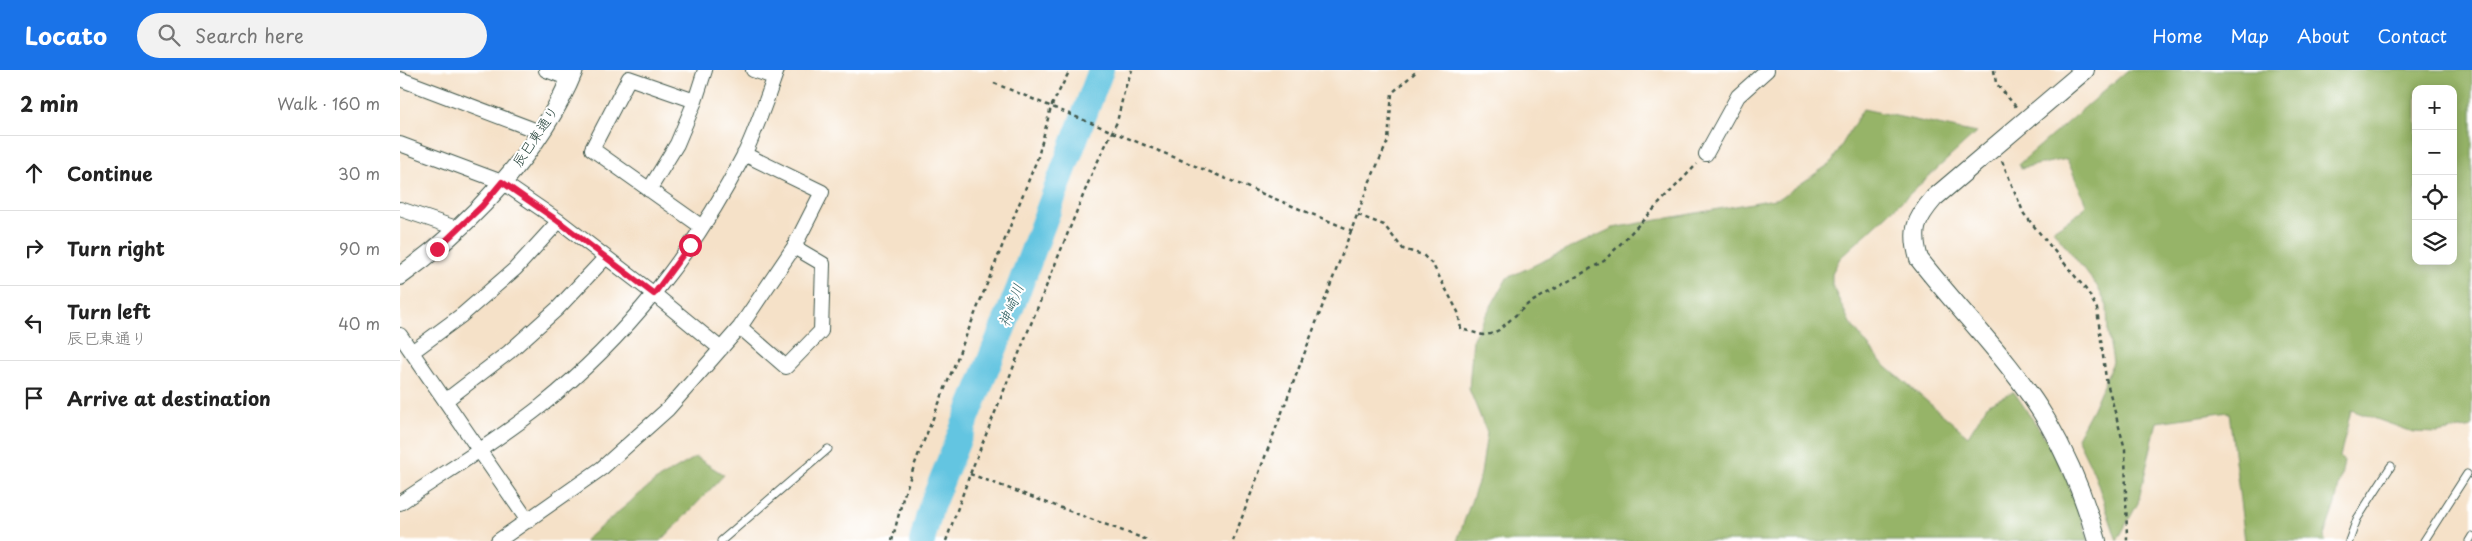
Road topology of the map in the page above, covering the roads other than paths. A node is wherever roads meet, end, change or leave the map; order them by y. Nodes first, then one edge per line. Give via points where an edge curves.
1 (546, 70) edge
2 (705, 70) edge
3 (753, 70) edge
4 (1767, 70) edge
5 (2085, 70) edge
6 (572, 74) edge
7 (776, 74) edge
8 (400, 79) edge
9 (695, 101) junction
10 (540, 132) junction
11 (400, 144) edge
12 (744, 154) junction
13 (1706, 154) road end
14 (502, 182) junction
15 (649, 190) junction
16 (400, 209) edge
17 (558, 221) junction
18 (702, 227) junction
19 (459, 229) junction
20 (794, 247) junction
21 (606, 257) junction
22 (400, 276) edge
23 (654, 294) junction
24 (740, 327) junction
25 (400, 335) edge
26 (721, 350) junction
27 (412, 352) junction
28 (445, 401) junction
29 (478, 449) junction
30 (828, 449) dead end
31 (2391, 466) dead end
32 (2467, 474) dead end
33 (400, 503) edge
34 (528, 521) junction
35 (2472, 536) edge
36 (498, 541) edge
37 (721, 541) edge
38 (2097, 541) edge
39 (2349, 541) edge
40 (2424, 541) edge
41 (2468, 541) edge

1 - 6 street
2 - 9 street
3 - 7 street
4 - 13 street via 1738,96
5 - 38 street via 1934,198 1921,213 1915,228 1915,244 1919,259 2012,371 2047,420 2075,474
6 - 10 street, 辰巳東通り
7 - 12 street
8 - 10 street
9 - 15 street via 677,144
9 - 15 street via 629,78 596,140 592,149
10 - 14 street, 辰巳東通り
11 - 14 street
12 - 18 street
12 - 20 street via 822,192
14 - 17 street
14 - 19 street, 辰巳東通り
15 - 18 street
16 - 19 street
17 - 21 street
17 - 27 street via 515,269
18 - 23 street
19 - 22 street, 辰巳東通り
20 - 24 street
20 - 24 street via 823,264 821,331 786,367
21 - 23 street
21 - 28 street via 557,309 509,352
23 - 26 street
23 - 29 street via 597,357 540,407
24 - 26 street
25 - 27 street
26 - 34 street via 668,409 602,468
27 - 28 street
28 - 29 street
29 - 33 street
29 - 34 street
30 - 37 lane
31 - 39 lane via 2357,519
32 - 40 lane
34 - 36 street
35 - 41 lane

